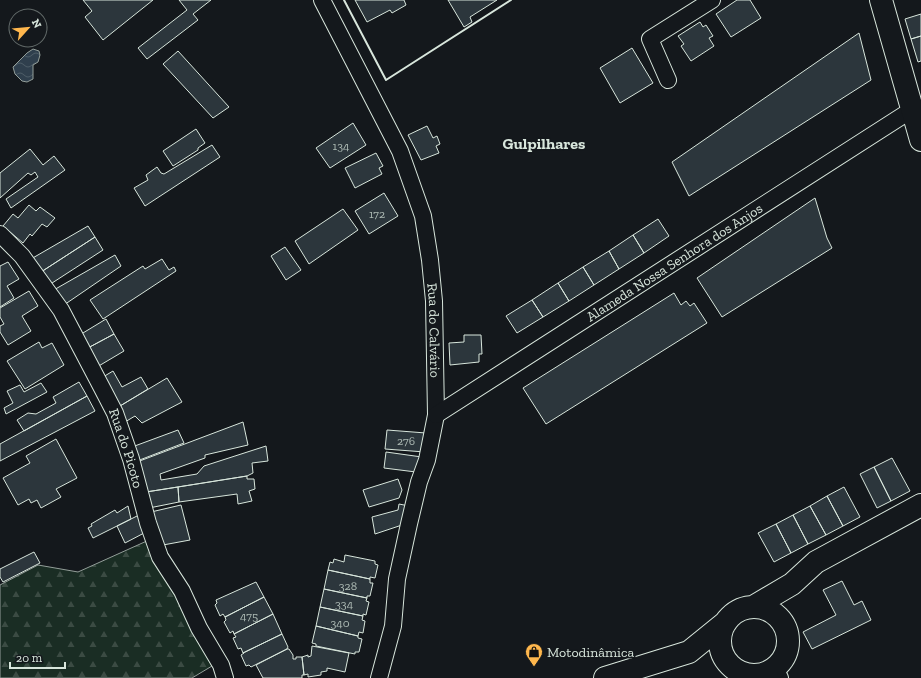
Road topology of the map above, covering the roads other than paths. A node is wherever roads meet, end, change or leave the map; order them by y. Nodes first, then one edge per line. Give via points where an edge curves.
1 (322, 0) edge
2 (712, 0) edge
3 (881, 0) edge
4 (668, 80) dead end
5 (913, 109) junction
6 (921, 140) edge
7 (0, 234) edge
8 (436, 415) junction
9 (921, 505) edge
10 (792, 584) junction
11 (753, 607) junction
12 (726, 622) junction
13 (786, 630) junction
14 (689, 652) junction
15 (728, 662) junction
16 (778, 673) edge
17 (225, 678) edge
18 (379, 678) edge
19 (605, 678) edge

1 - 8 street, Rua do Calvário via 400,151 423,216 434,301
2 - 4 street via 650,39
3 - 5 street
5 - 6 street
5 - 8 street, Alameda Nossa Senhora dos Anjos
7 - 17 street, Rua do Picoto via 22,256 61,310 115,413 160,557 182,592
8 - 18 street, Rua do Calvário via 427,460 407,531 397,579 393,626
9 - 10 street via 816,562
10 - 11 street
10 - 13 street
11 - 12 street via 733,614
11 - 13 street via 764,608 773,613 781,620
12 - 14 street
12 - 15 street via 720,642 722,653
13 - 16 street via 789,640 787,651
14 - 15 street
14 - 19 street
15 - 16 street via 745,674

